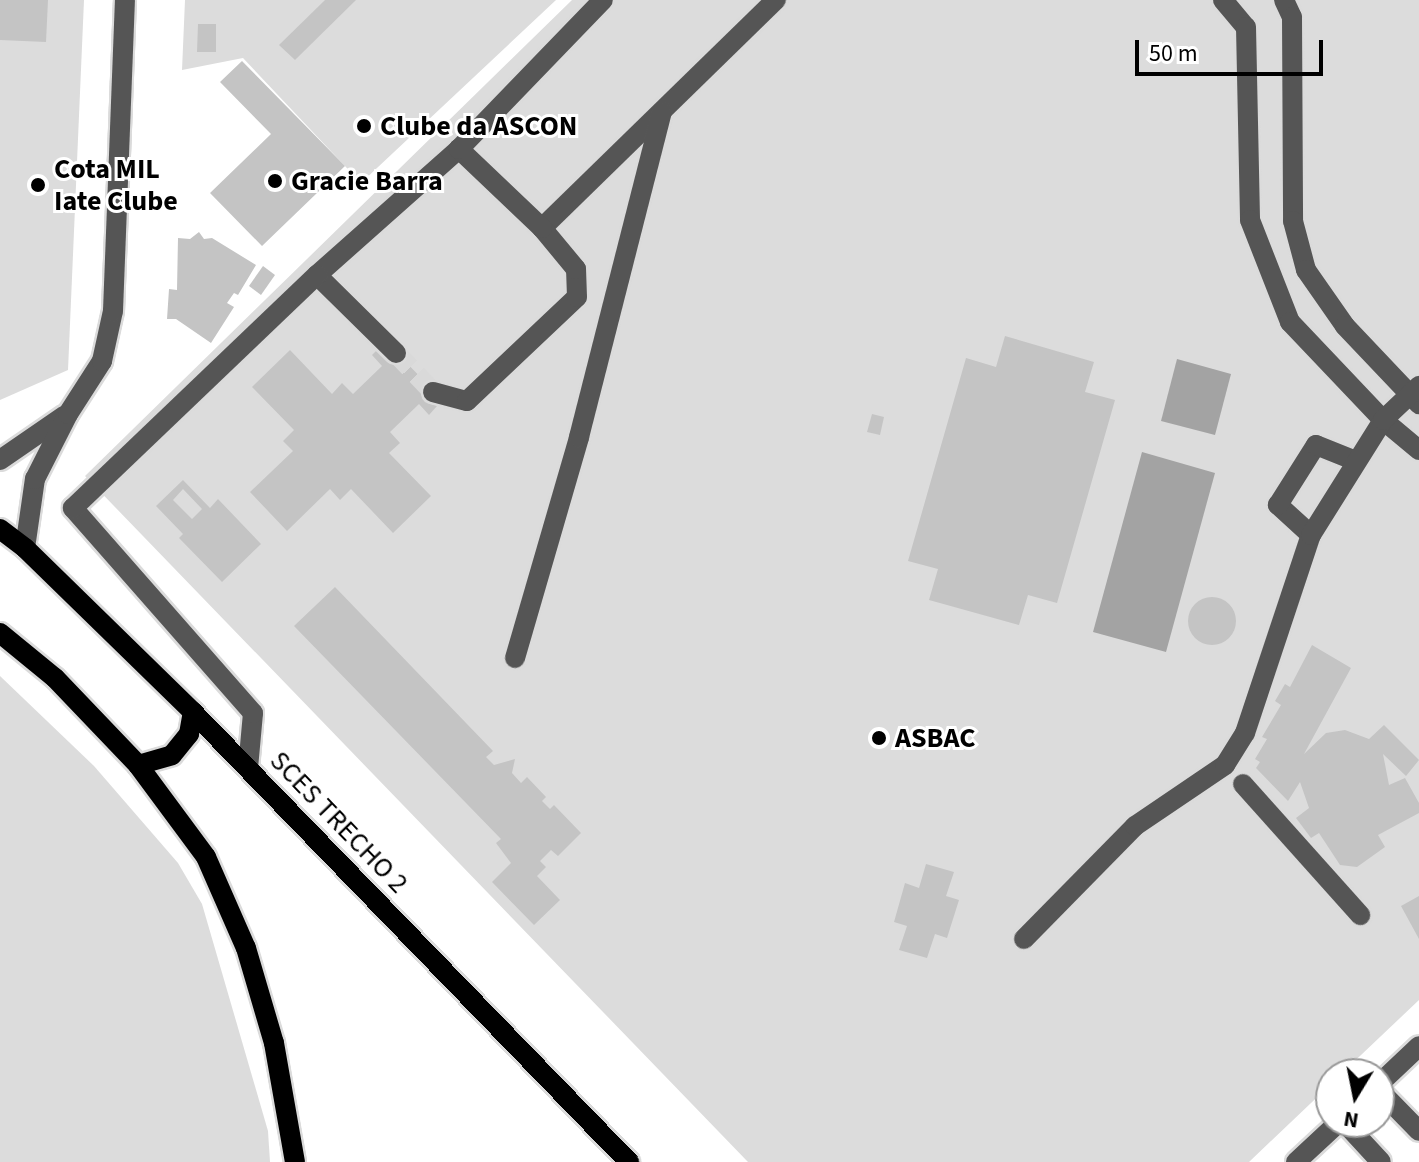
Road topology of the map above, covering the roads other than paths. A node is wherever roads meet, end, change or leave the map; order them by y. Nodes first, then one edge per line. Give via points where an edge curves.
1 (125, 0) edge
2 (603, 0) edge
3 (776, 0) edge
4 (1223, 0) edge
5 (1284, 0) edge
6 (662, 112) junction
7 (459, 149) junction
8 (542, 228) junction
9 (317, 275) junction
10 (396, 353) tunnel mouth
11 (433, 392) tunnel mouth
12 (1416, 395) edge
13 (68, 414) junction
14 (1383, 420) junction
15 (1419, 450) edge
16 (0, 460) edge
17 (1356, 461) junction
18 (0, 529) edge
19 (1311, 535) junction
20 (25, 548) junction
21 (0, 633) edge
22 (515, 658) dead end
23 (193, 712) junction
24 (138, 765) junction
25 (248, 768) junction
26 (1243, 784) dead end
27 (1360, 915) dead end
28 (1024, 939) dead end
29 (1419, 1046) edge
30 (1395, 1069) edge
31 (1395, 1106) edge
32 (1419, 1131) edge
33 (1323, 1138) edge
34 (1357, 1138) edge
35 (295, 1162) edge
36 (629, 1162) edge
37 (1296, 1162) edge
38 (1381, 1162) edge

1 - 13 lane via 113,311 102,361
2 - 7 lane
3 - 6 lane
4 - 14 lane via 1246,27 1250,220 1290,322
5 - 12 lane via 1292,17 1293,221 1306,270 1345,326
6 - 8 lane
6 - 22 lane via 579,437
7 - 8 lane
7 - 9 lane
8 - 11 lane via 576,269 577,297 467,401
9 - 10 lane
9 - 25 lane via 73,508 253,713
12 - 14 lane
13 - 16 lane
13 - 20 lane via 35,479
14 - 15 lane
14 - 17 lane
17 - 19 lane
17 - 19 lane via 1316,445 1278,505
18 - 20 main road, SCES TRECHO 2
19 - 28 lane via 1245,733 1225,765 1135,826
20 - 23 main road, SCES TRECHO 2
21 - 24 main road via 55,678
23 - 24 main road via 189,734 172,755
23 - 25 main road, SCES TRECHO 2
24 - 35 main road via 206,857 246,948 274,1043
25 - 36 main road, SCES TRECHO 2
26 - 27 lane
29 - 30 lane
31 - 32 lane
33 - 37 lane
34 - 38 lane

